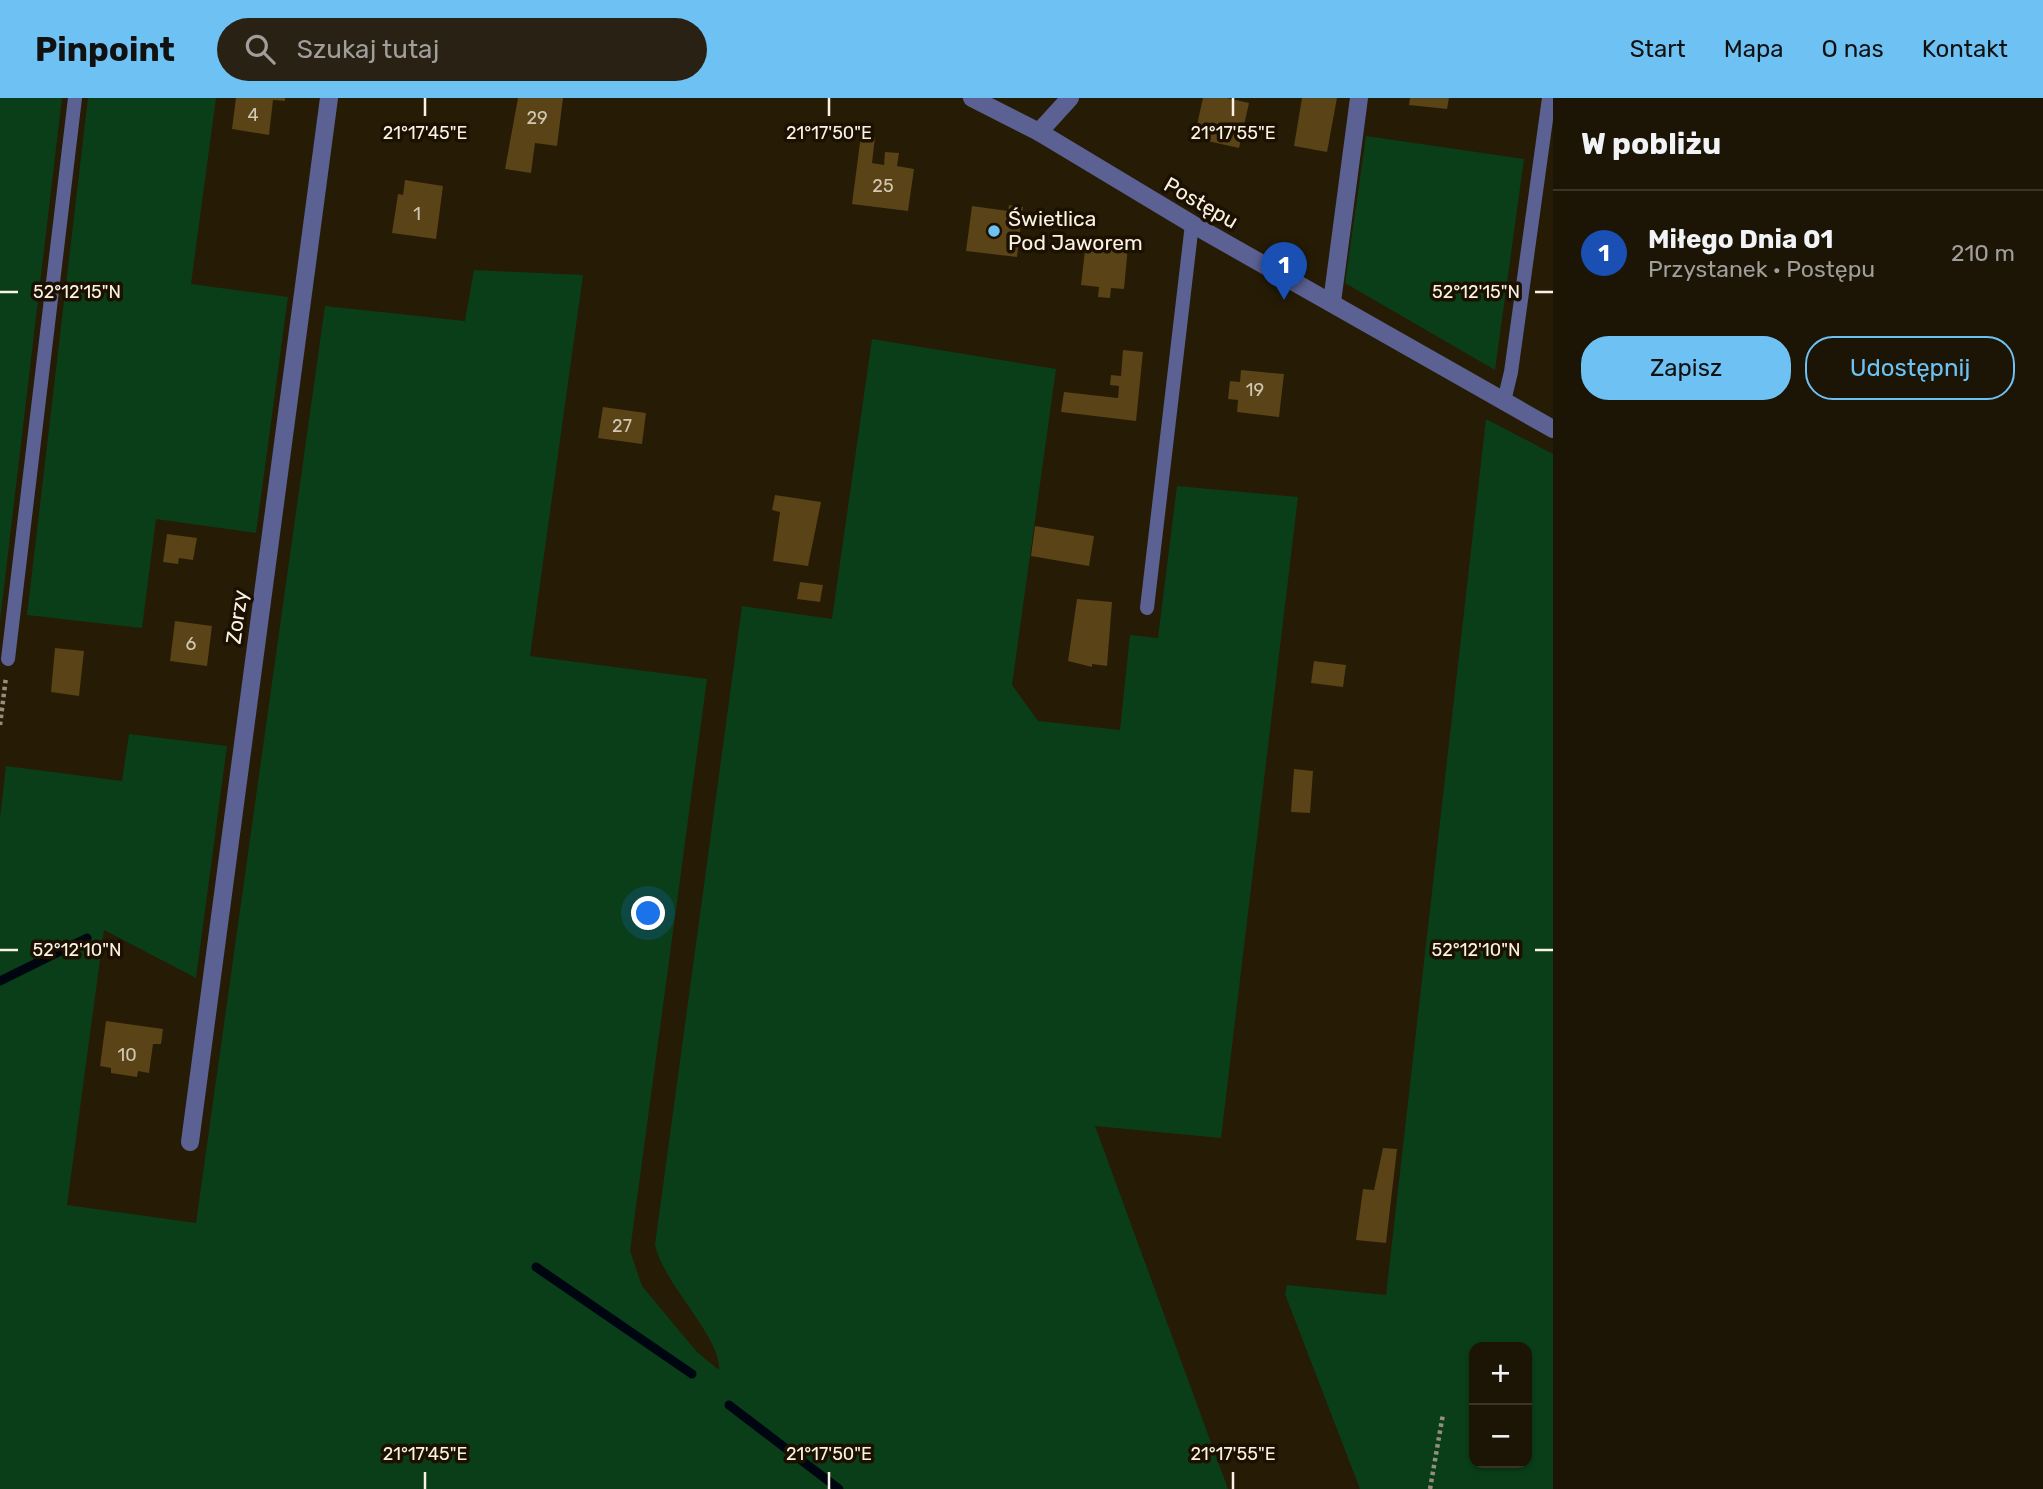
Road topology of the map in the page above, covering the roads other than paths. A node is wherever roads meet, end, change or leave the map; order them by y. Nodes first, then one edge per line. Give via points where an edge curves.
1 (75, 98) edge
2 (329, 98) edge
3 (972, 98) edge
4 (1070, 98) edge
5 (1359, 98) edge
6 (1549, 98) edge
7 (1039, 132) junction
8 (1192, 225) junction
9 (1332, 302) junction
10 (1504, 401) junction
11 (1553, 429) edge
12 (1147, 608) dead end
13 (8, 659) road end
14 (190, 1142) dead end

1 - 13 lane
2 - 14 street, Zorzy
3 - 7 street, Postępu
4 - 7 street
5 - 9 street
6 - 10 lane
7 - 8 street, Postępu
8 - 9 street, Postępu
8 - 12 lane
9 - 10 street, Postępu
10 - 11 street, Postępu

